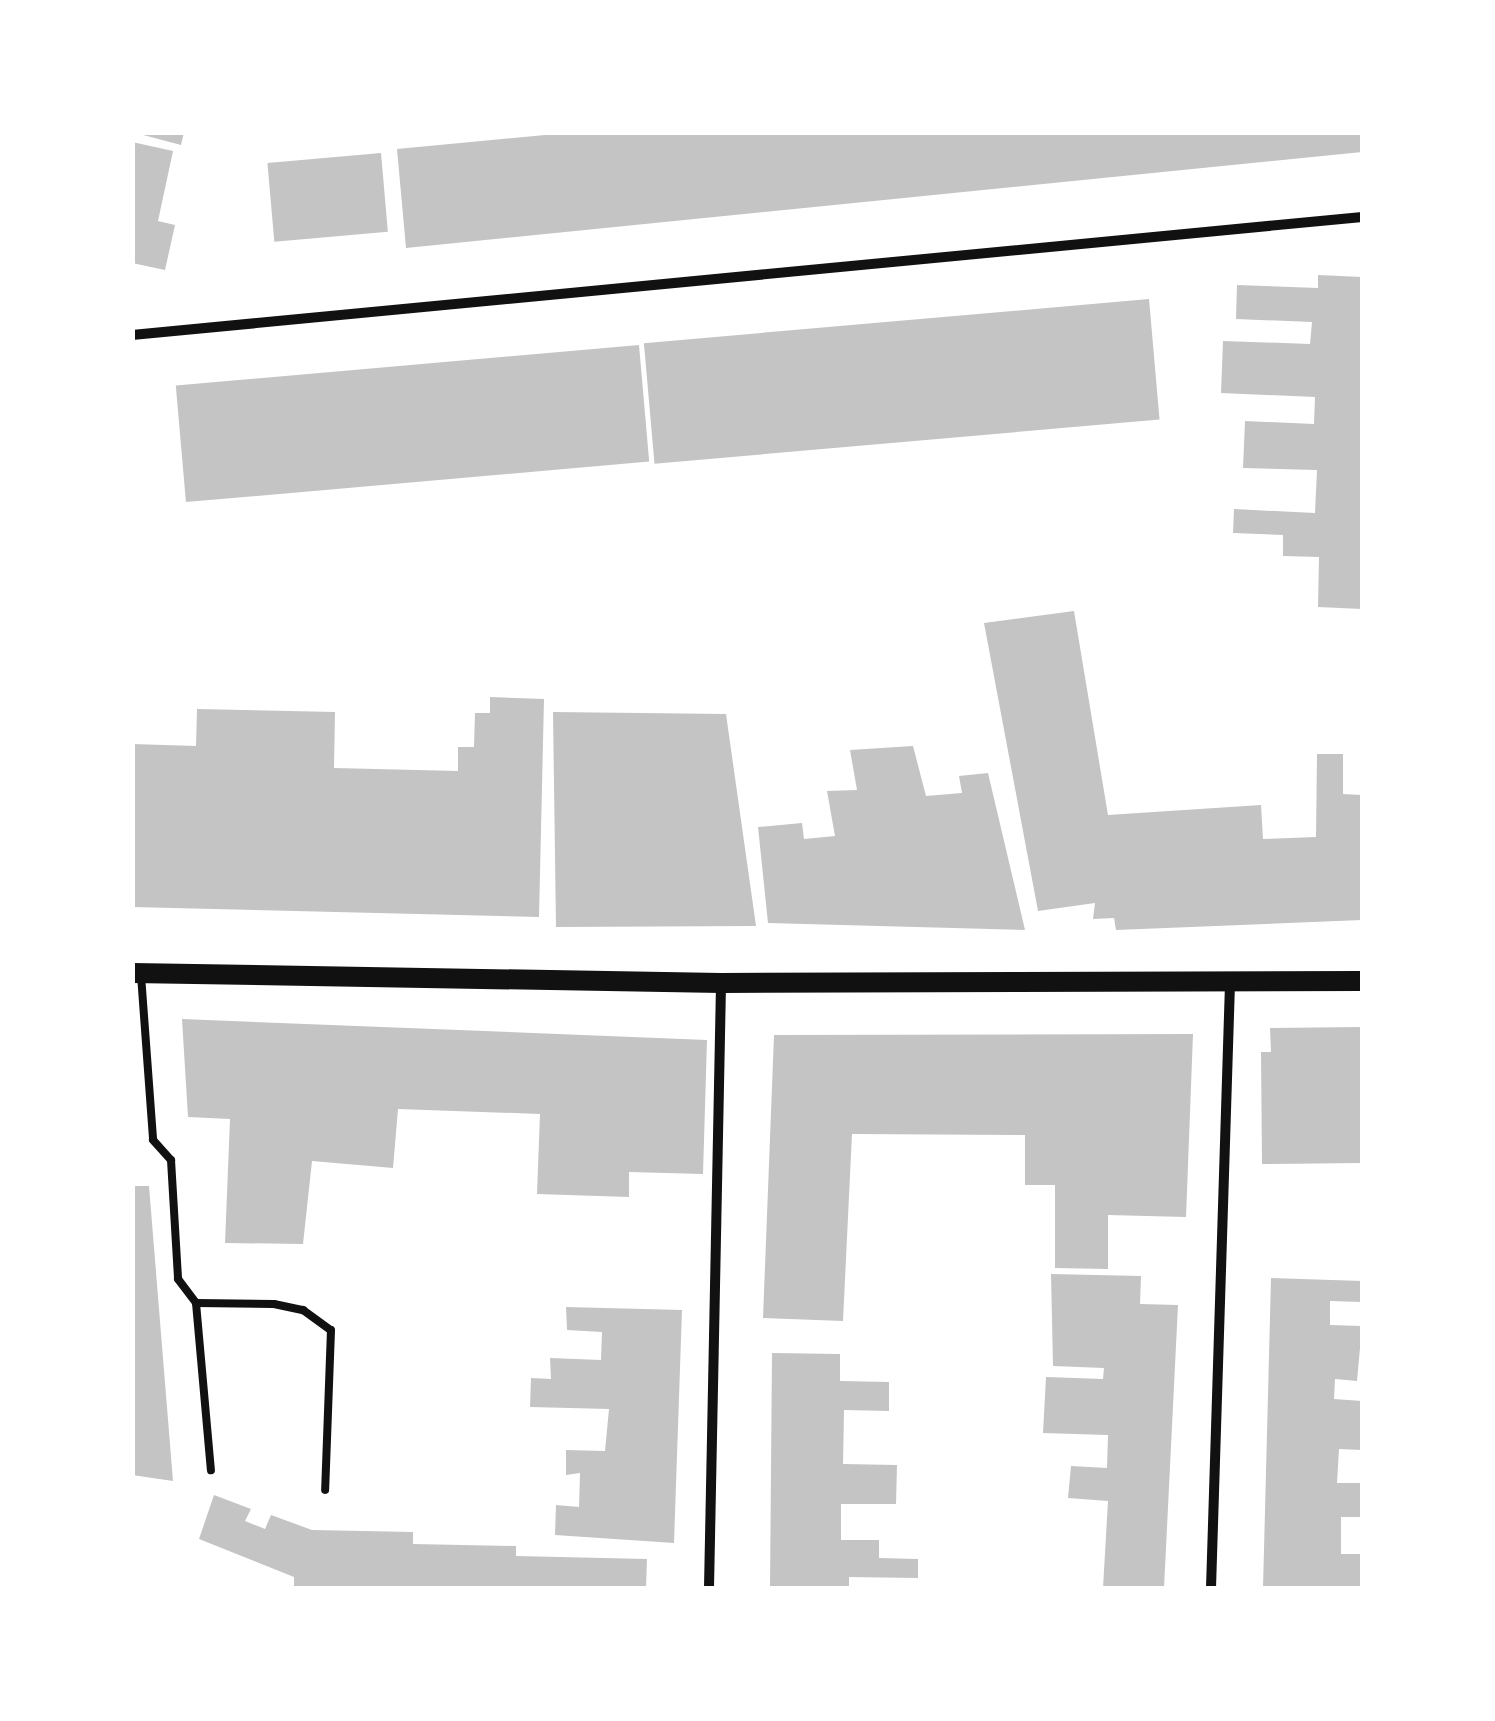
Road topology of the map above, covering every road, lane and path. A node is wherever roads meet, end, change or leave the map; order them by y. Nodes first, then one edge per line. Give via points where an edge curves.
1 (1362, 218) edge
2 (132, 335) edge
3 (135, 975) edge
4 (1362, 982) edge
5 (721, 984) junction
6 (1230, 985) junction
7 (196, 1304) junction
8 (211, 1470) dead end
9 (325, 1490) dead end
10 (710, 1588) edge
11 (1211, 1588) edge

1 - 2 street
3 - 5 main road
3 - 7 lane via 153,1140 171,1160 178,1279
4 - 6 main road
5 - 6 main road
5 - 10 street
6 - 11 street
7 - 8 lane
7 - 9 lane via 274,1304 303,1310 331,1330

